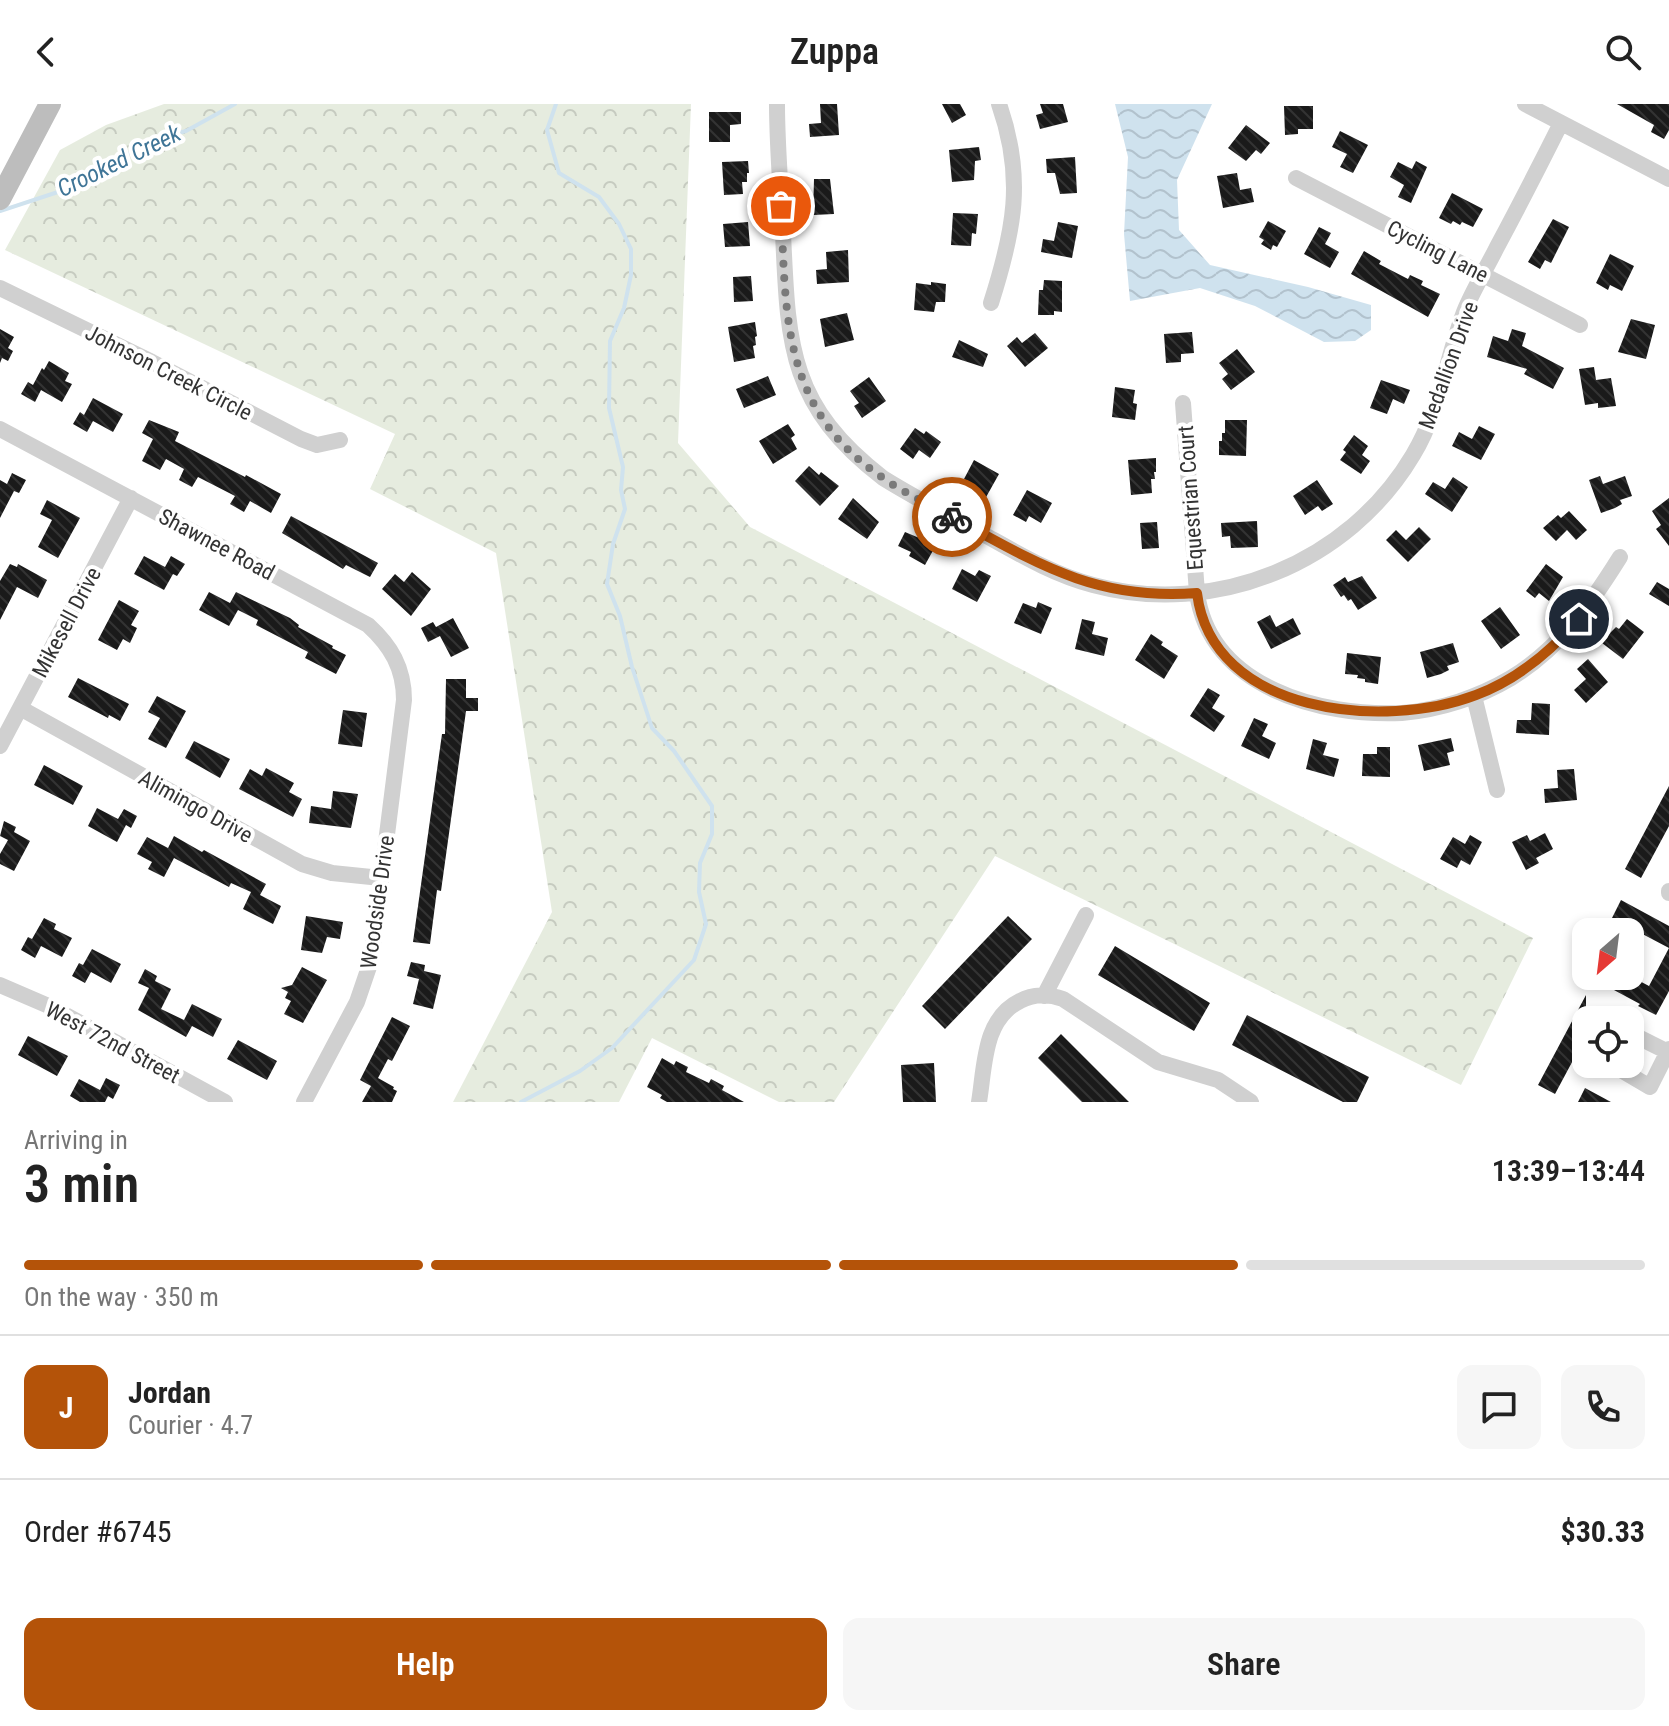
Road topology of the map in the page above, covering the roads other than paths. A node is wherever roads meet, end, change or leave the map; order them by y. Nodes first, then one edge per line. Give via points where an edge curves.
1 (50, 104) edge
2 (777, 104) edge
3 (999, 104) edge
4 (1525, 104) edge
5 (1561, 123) junction
6 (1296, 178) dead end
7 (1669, 179) edge
8 (0, 199) edge
9 (1483, 275) junction
10 (0, 288) edge
11 (991, 303) dead end
12 (1580, 325) dead end
13 (1183, 403) dead end
14 (0, 429) edge
15 (340, 440) dead end
16 (131, 498) junction
17 (1620, 557) dead end
18 (1197, 593) junction
19 (404, 689) joint
20 (1474, 696) junction
21 (20, 708) junction
22 (0, 746) edge
23 (1497, 790) dead end
24 (381, 878) junction
25 (1086, 915) dead end
26 (0, 985) edge
27 (1044, 996) junction
28 (1644, 1039) edge
29 (1668, 1050) edge
30 (1635, 1078) edge
31 (225, 1102) edge
32 (304, 1102) edge
33 (979, 1102) edge
34 (1251, 1102) edge

1 - 8 main road
2 - 18 street, Medallion Drive via 792,351 815,405 844,445 900,488 1061,574 1134,593
3 - 11 street via 1011,144 1015,194 1009,245
4 - 5 street
5 - 7 street
5 - 9 street, Medallion Drive
6 - 9 street, Cycling Lane
9 - 12 street, Cycling Lane
9 - 18 street, Medallion Drive via 1465,312 1424,435 1376,503 1343,534 1295,564 1241,585
10 - 15 street, Johnson Creek Circle via 301,439 317,445
13 - 18 street, Equestrian Court
14 - 16 street, Shawnee Road
16 - 19 street, Shawnee Road via 368,625 397,660
16 - 21 street, Mikesell Drive
17 - 20 street, Equestrian Court via 1561,639 1521,672
18 - 20 street, Equestrian Court via 1207,629 1221,651 1243,672 1283,694 1320,706 1372,713 1430,709
19 - 24 street, Woodside Drive
20 - 23 street
21 - 22 street, Mikesell Drive
21 - 24 street, Alimingo Drive via 302,864
24 - 32 street, Woodside Drive via 363,987
25 - 27 street
26 - 31 street, West 72nd Street via 51,1007
27 - 33 street via 1027,997 1005,1011 994,1026
27 - 34 street via 1063,999 1158,1062 1218,1080
28 - 29 street
29 - 30 street via 1650,1087

